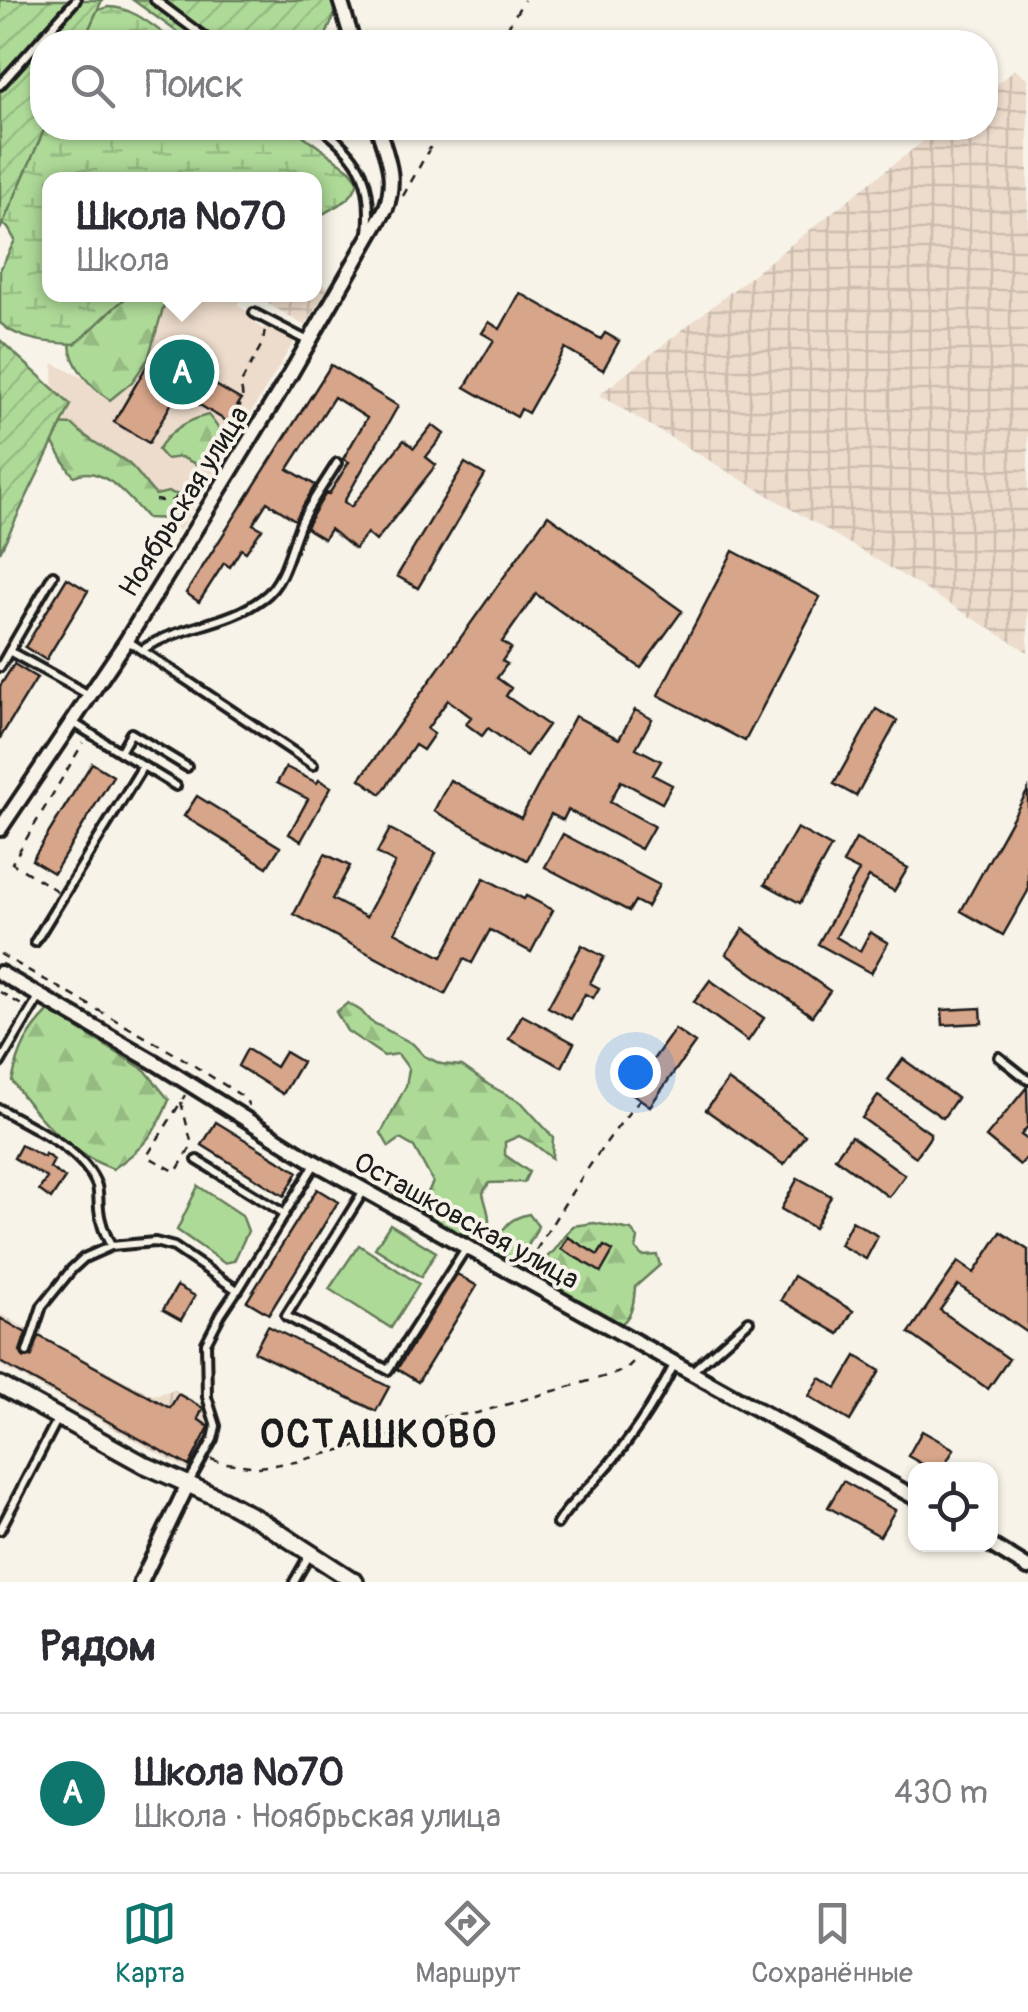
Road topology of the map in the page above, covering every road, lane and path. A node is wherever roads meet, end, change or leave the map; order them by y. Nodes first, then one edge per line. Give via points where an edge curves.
1 (76, 0) edge
2 (154, 0) edge
3 (340, 0) edge
4 (524, 0) edge
5 (49, 30) edge
6 (195, 30) edge
7 (349, 30) edge
8 (506, 30) edge
9 (30, 51) edge
10 (0, 85) edge
11 (335, 140) edge
12 (382, 140) edge
13 (367, 242) junction
14 (254, 312) dead end
15 (266, 318) junction
16 (310, 342) junction
17 (337, 463) dead end
18 (155, 500) dead end
19 (54, 575) dead end
20 (126, 640) junction
21 (142, 650) junction
22 (9, 651) junction
23 (0, 667) edge
24 (88, 695) junction
25 (70, 722) junction
26 (89, 733) junction
27 (120, 752) junction
28 (314, 765) dead end
29 (143, 766) junction
30 (186, 767) dead end
31 (176, 786) dead end
32 (0, 829) edge
33 (64, 895) junction
34 (36, 942) dead end
35 (0, 974) edge
36 (0, 992) edge
37 (38, 997) junction
38 (30, 1010) junction
39 (1000, 1057) dead end
40 (0, 1063) edge
41 (1028, 1080) edge
42 (192, 1086) junction
43 (640, 1099) dead end
44 (181, 1102) junction
45 (0, 1110) edge
46 (198, 1160) dead end
47 (316, 1163) junction
48 (364, 1190) junction
49 (285, 1214) junction
50 (111, 1246) junction
51 (466, 1248) junction
52 (520, 1278) junction
53 (237, 1290) junction
54 (749, 1321) dead end
55 (645, 1349) junction
56 (27, 1352) dead end
57 (674, 1365) junction
58 (689, 1374) junction
59 (0, 1385) edge
60 (58, 1417) junction
61 (204, 1456) junction
62 (188, 1484) junction
63 (908, 1494) edge
64 (557, 1524) dead end
65 (0, 1530) edge
66 (998, 1550) edge
67 (310, 1553) junction
68 (1028, 1568) edge
69 (141, 1582) edge
70 (294, 1582) edge
71 (355, 1582) edge

1 - 5 lane
2 - 6 lane
3 - 7 street
4 - 8 path
9 - 10 lane
11 - 13 lane via 364,176
12 - 13 street, Ноябрьская улица via 392,190
13 - 16 street, Ноябрьская улица
14 - 15 lane
15 - 16 lane
15 - 18 path via 240,385 236,415 175,499
16 - 20 street, Ноябрьская улица
17 - 21 lane via 302,518 267,596 225,620
19 - 22 lane
20 - 21 lane
20 - 24 street, Ноябрьская улица
21 - 28 lane
22 - 23 lane
22 - 24 lane
24 - 25 street, Ноябрьская улица
25 - 26 lane
25 - 32 street, Ноябрьская улица
26 - 27 lane
26 - 33 path via 12,863
27 - 29 lane
27 - 30 lane via 131,733
29 - 31 lane
29 - 33 lane
33 - 34 lane
35 - 37 street, Осташковская улица
36 - 38 path
37 - 38 lane
37 - 42 street, Осташковская улица
38 - 40 lane
39 - 41 lane
42 - 44 path
42 - 47 street, Осташковская улица
43 - 52 path via 570,1192
44 - 44 path via 147,1156 176,1172 192,1145
45 - 50 lane via 90,1171
46 - 49 lane
47 - 48 street, Осташковская улица
47 - 49 lane
48 - 51 street, Осташковская улица
48 - 51 lane via 286,1316 388,1370
49 - 53 lane
50 - 53 lane via 174,1247
50 - 56 lane via 72,1268 42,1306
51 - 52 street, Осташковская улица
52 - 55 street, Осташковская улица
53 - 61 lane via 206,1343 204,1377 216,1426
54 - 58 lane
55 - 57 street, Осташковская улица
55 - 61 path via 616,1372 477,1414 430,1418 385,1438 295,1462 260,1467
57 - 58 street, Осташковская улица
57 - 64 lane via 614,1457
58 - 63 street, Осташковская улица
59 - 60 street
60 - 62 street
60 - 65 lane
61 - 62 lane
62 - 67 street
62 - 69 street
66 - 68 street
67 - 70 lane
67 - 71 street

